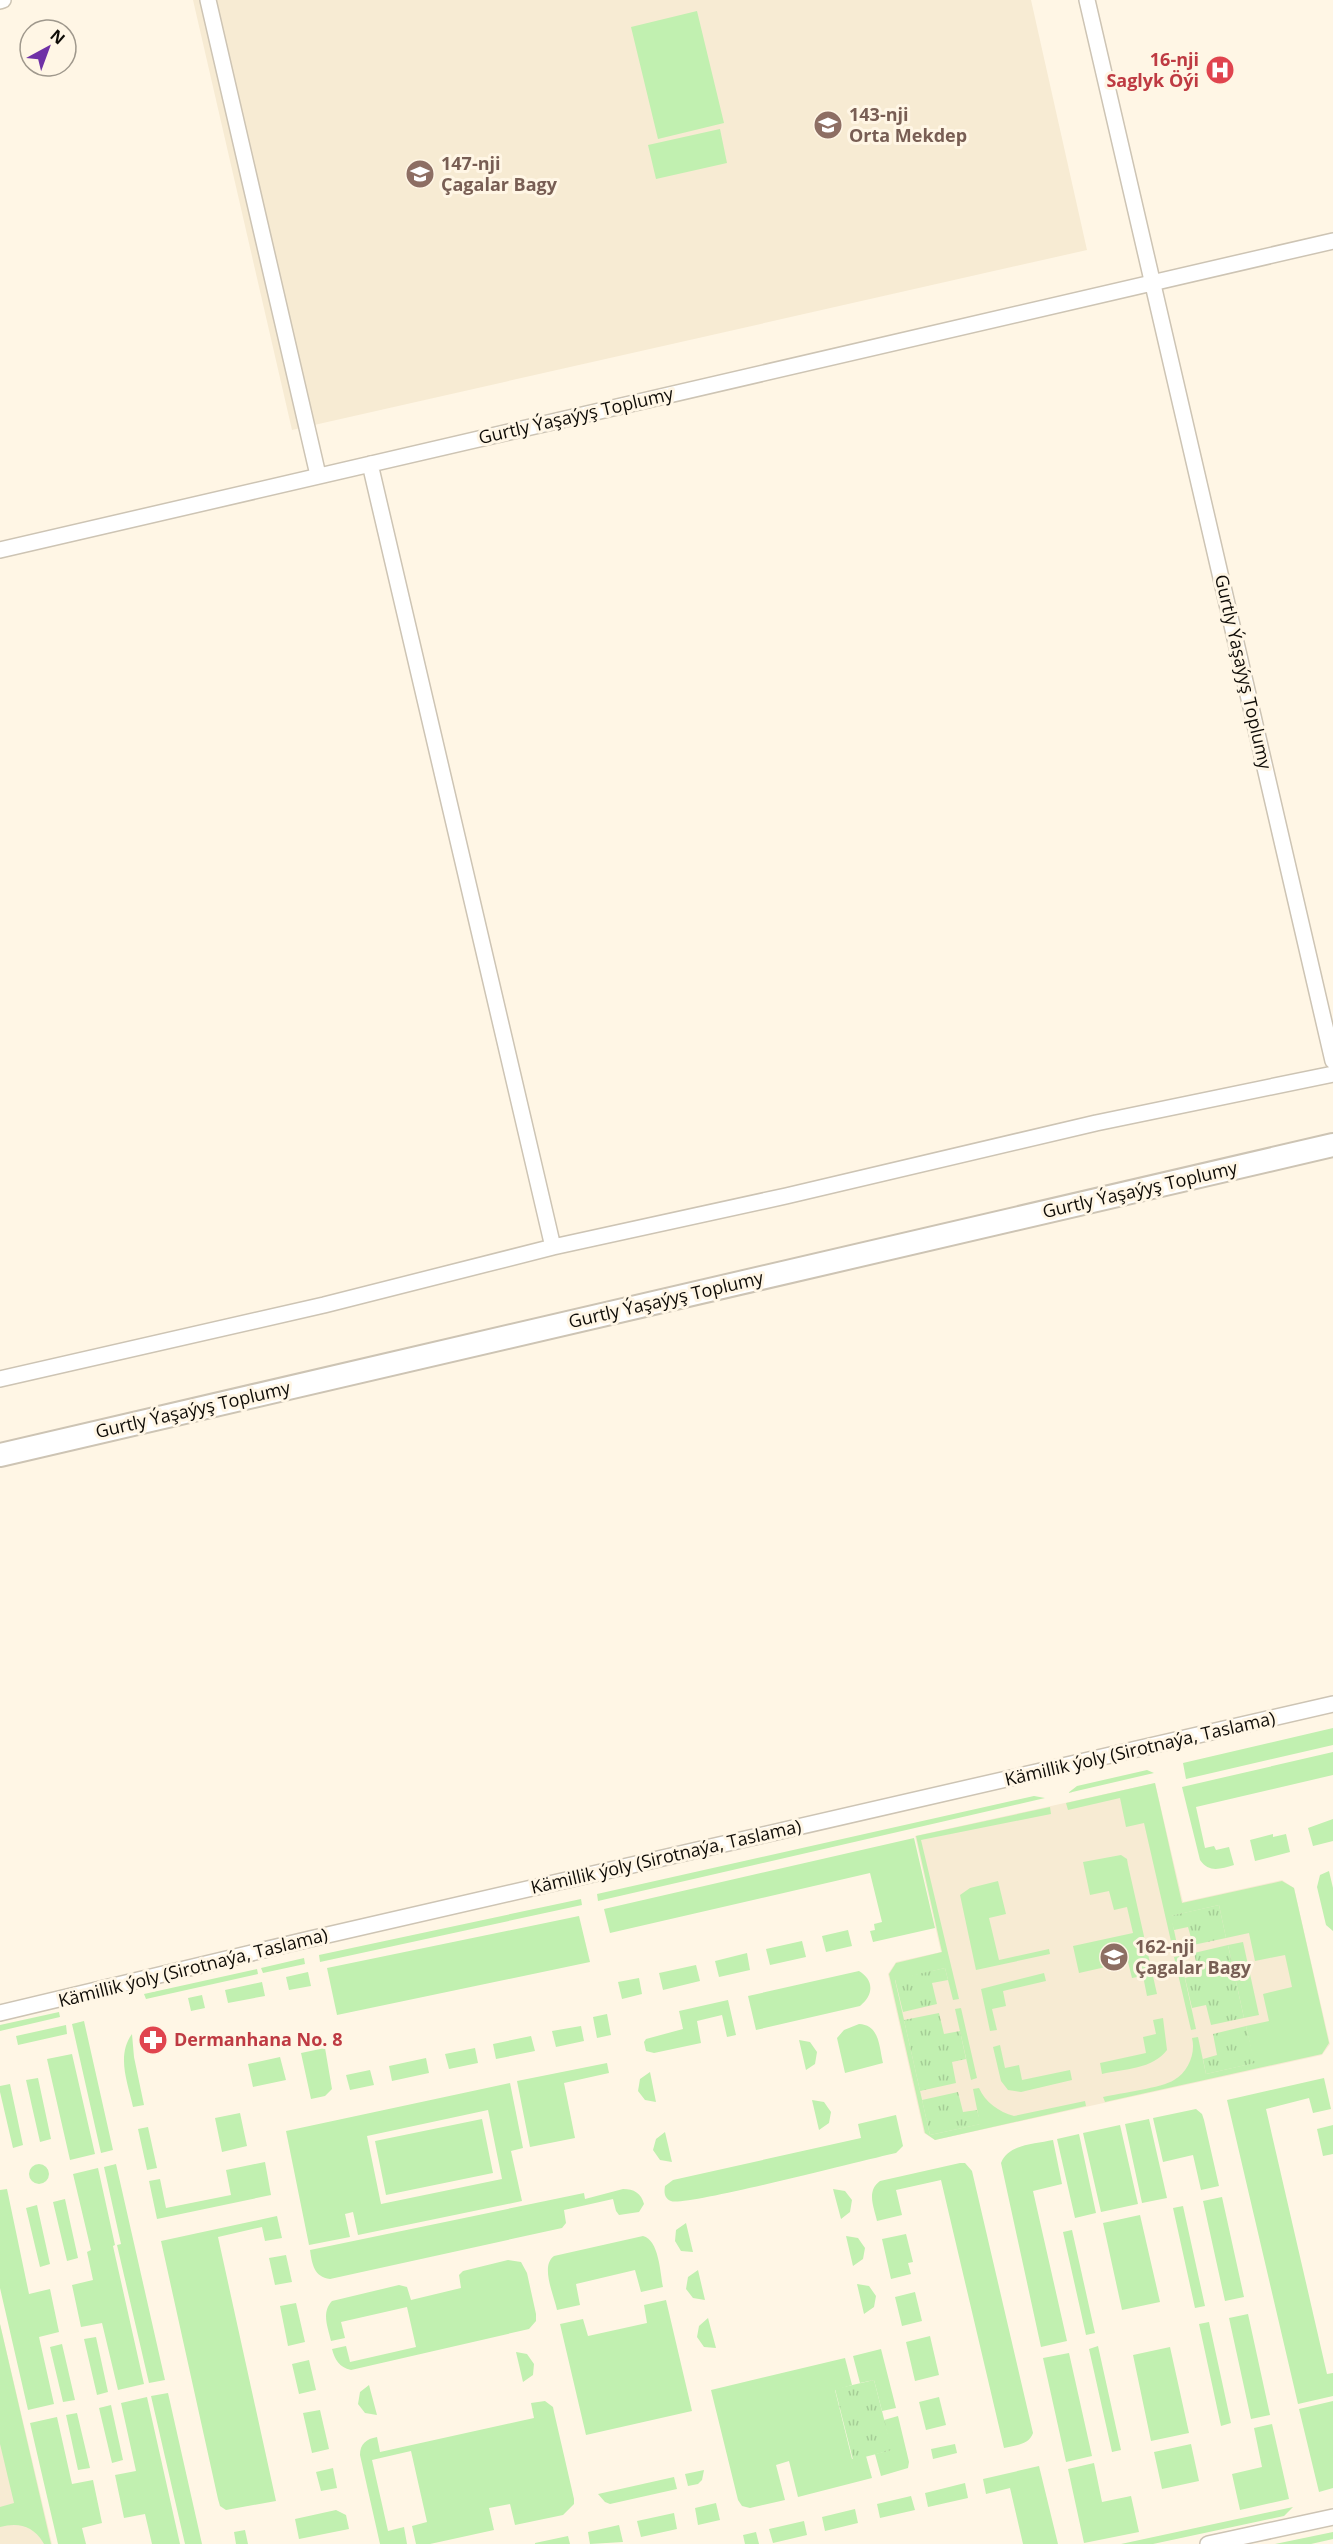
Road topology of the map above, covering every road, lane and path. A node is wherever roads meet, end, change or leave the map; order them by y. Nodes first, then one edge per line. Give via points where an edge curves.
1 (208, 0) edge
2 (1087, 0) edge
3 (1333, 241) edge
4 (1152, 283) junction
5 (370, 464) junction
6 (318, 475) junction
7 (0, 550) edge
8 (1333, 1061) edge
9 (1333, 1074) edge
10 (1333, 1145) edge
11 (553, 1247) junction
12 (0, 1378) edge
13 (0, 1455) edge
14 (1333, 1704) edge
15 (0, 2013) edge
16 (1333, 2517) edge
17 (1208, 2544) edge

1 - 6 street
2 - 4 street, Gurtly Ýaşaýyş Toplumy
3 - 4 street, Gurtly Ýaşaýyş Toplumy
4 - 5 street, Gurtly Ýaşaýyş Toplumy
4 - 8 street, Gurtly Ýaşaýyş Toplumy
5 - 6 street, Gurtly Ýaşaýyş Toplumy
5 - 11 street
6 - 7 street, Gurtly Ýaşaýyş Toplumy
9 - 11 street via 1096,1123
10 - 13 street, Gurtly Ýaşaýyş Toplumy
11 - 12 street via 324,1305
14 - 15 street, Kämillik ýoly (Sirotnaýa, Taslama)
16 - 17 street

